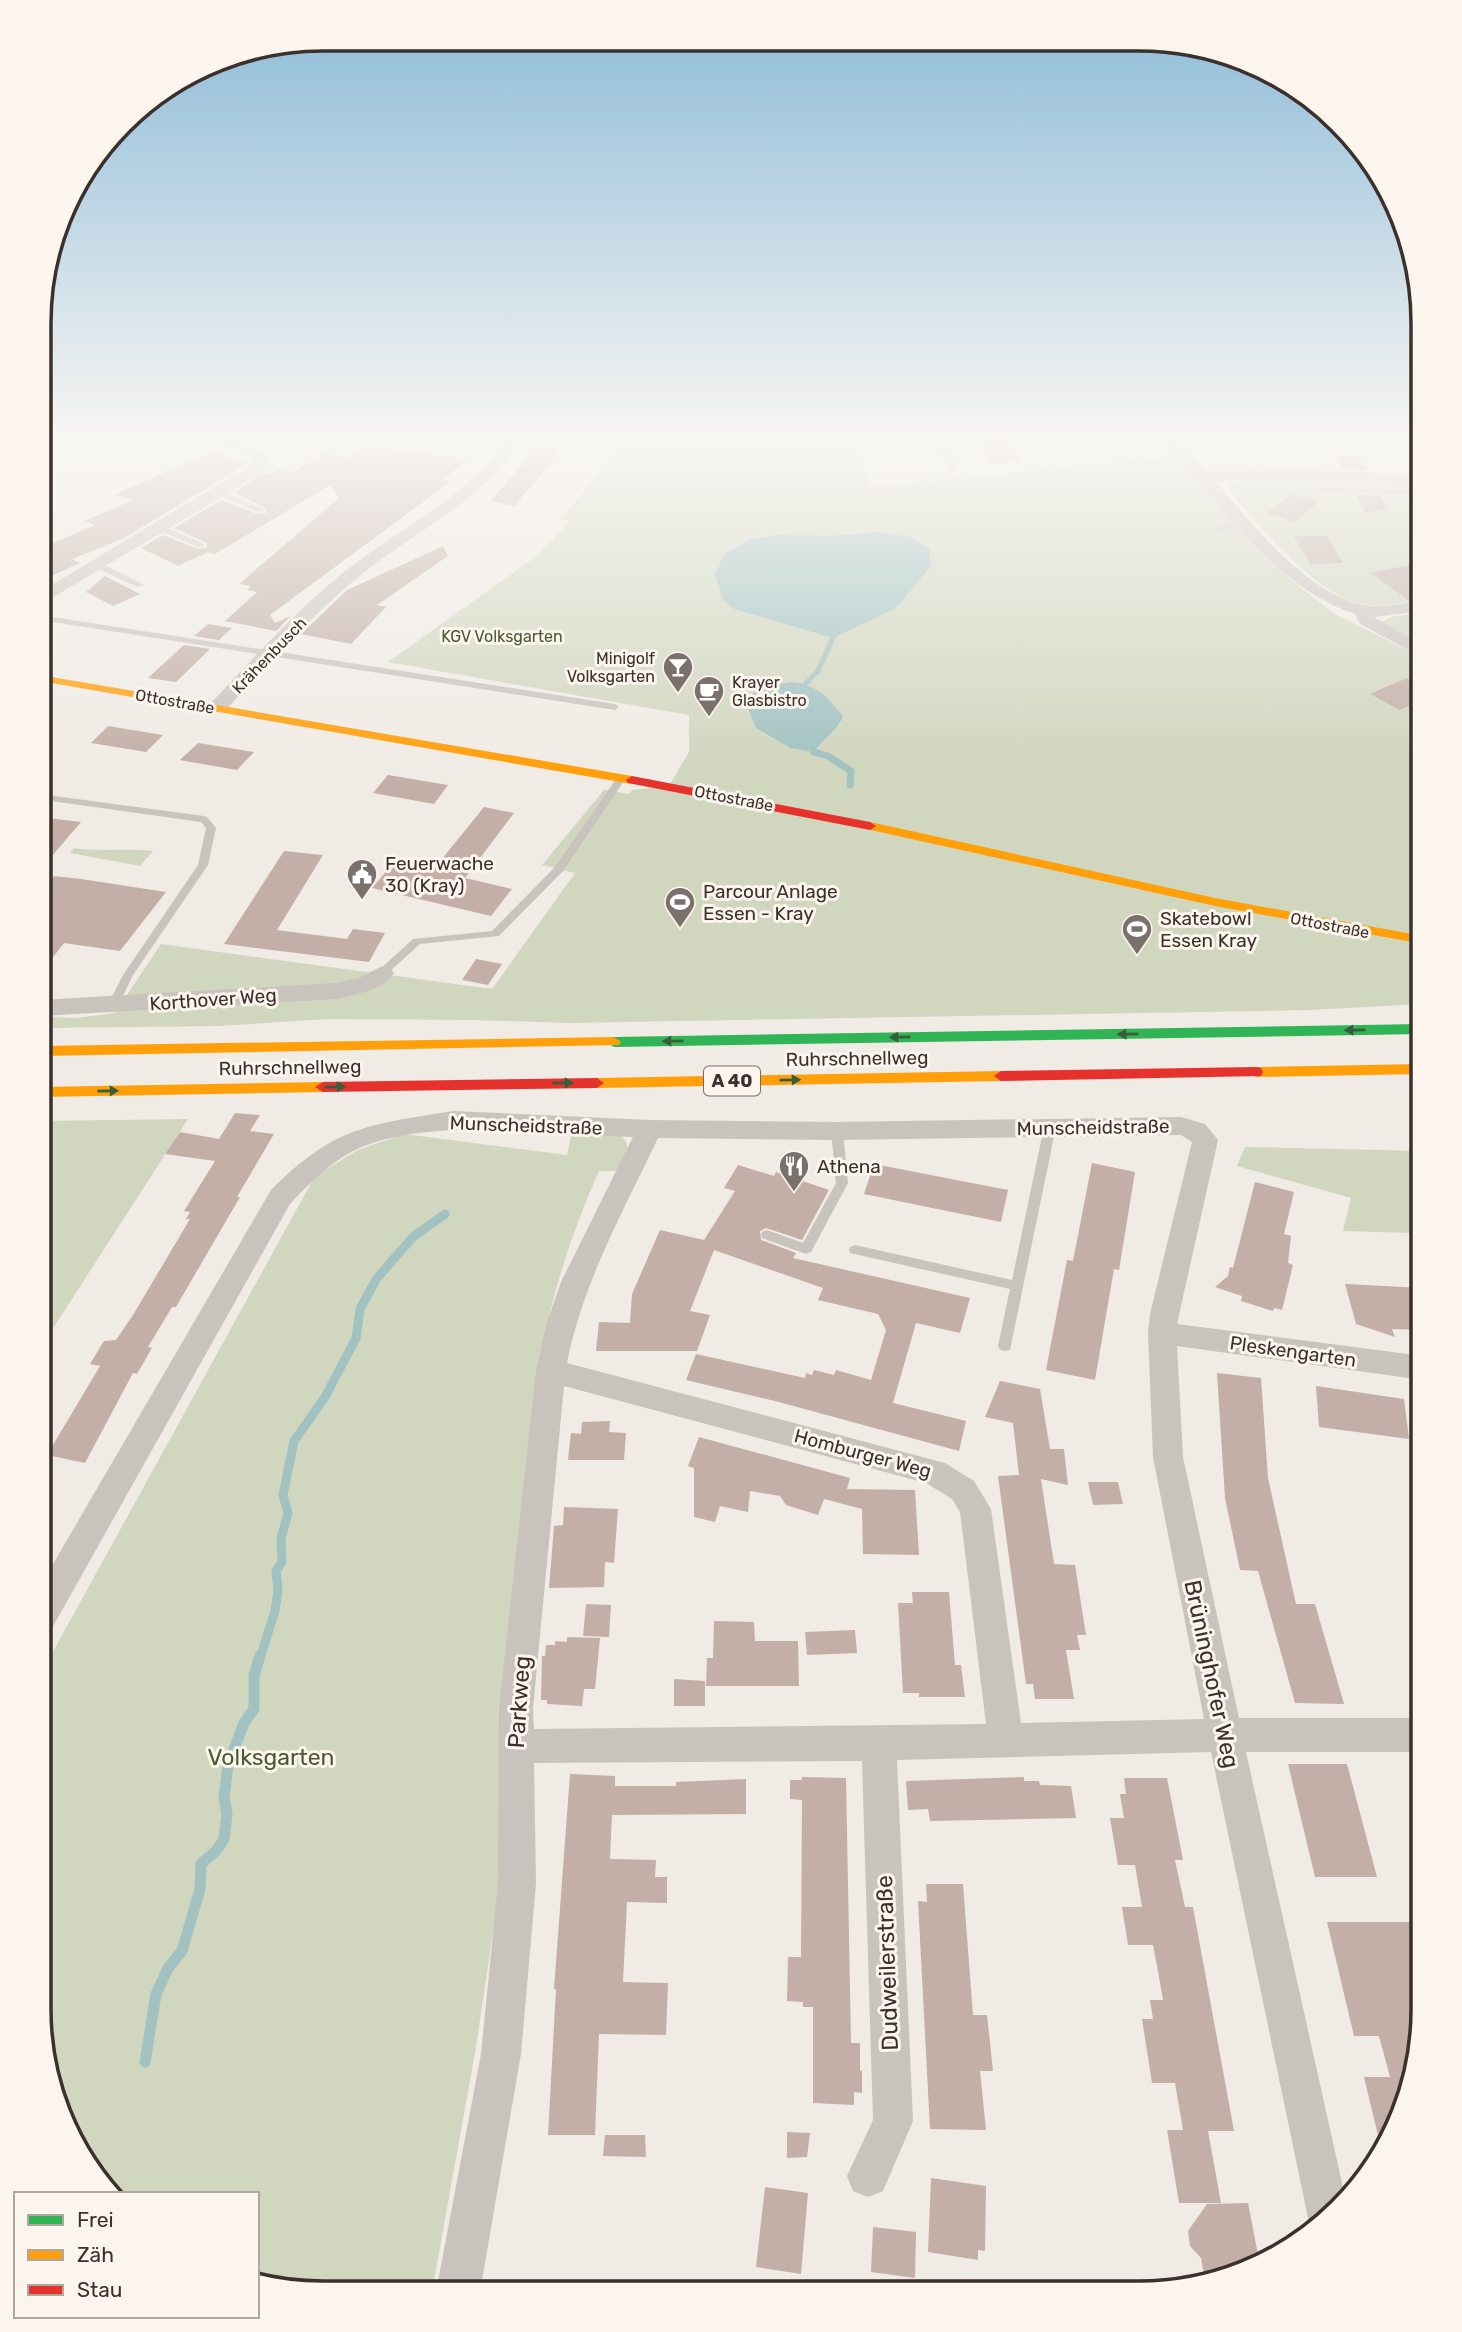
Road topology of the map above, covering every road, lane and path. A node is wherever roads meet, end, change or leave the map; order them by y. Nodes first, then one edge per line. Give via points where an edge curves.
1 (125, 550) edge
2 (384, 550) edge
3 (1270, 550) edge
4 (99, 566) junction
5 (141, 585) dead end
6 (51, 594) edge
7 (1411, 608) edge
8 (1362, 610) junction
9 (51, 619) edge
10 (1411, 646) edge
11 (270, 654) junction
12 (51, 680) edge
13 (217, 708) junction
14 (615, 708) dead end
15 (621, 778) junction
16 (51, 800) edge
17 (1411, 938) edge
18 (382, 973) joint
19 (113, 1006) junction
20 (51, 1008) edge
21 (1411, 1029) edge
22 (51, 1051) edge
23 (1411, 1069) edge
24 (51, 1092) edge
25 (1050, 1127) junction
26 (650, 1129) junction
27 (1196, 1130) joint
28 (837, 1131) junction
29 (767, 1235) dead end
30 (855, 1250) dead end
31 (1018, 1286) junction
32 (1162, 1332) junction
33 (1005, 1346) dead end
34 (1411, 1365) edge
35 (551, 1370) junction
36 (51, 1598) edge
37 (1224, 1735) junction
38 (1411, 1735) edge
39 (1006, 1741) junction
40 (879, 1744) junction
41 (515, 1746) junction
42 (868, 2176) dead end
43 (1327, 2207) edge
44 (460, 2281) edge

1 - 4 street
2 - 11 street, Krähenbusch
3 - 8 street via 1339,603
4 - 5 lane
4 - 6 street
7 - 8 street
8 - 10 street via 1366,620
9 - 11 lane
11 - 13 street, Krähenbusch
11 - 14 lane
12 - 13 main road, Ottostraße
13 - 15 main road, Ottostraße
15 - 17 main road, Ottostraße via 859,824 1335,927
15 - 18 lane via 559,869 495,934 416,942
16 - 19 lane via 204,819 211,828 203,865 128,975
18 - 19 street, Korthover Weg via 367,983 335,991
19 - 20 street, Korthover Weg
21 -> 22 main road, Ruhrschnellweg / A 40
24 -> 23 main road, Ruhrschnellweg / A 40
25 - 27 street, Munscheidstraße via 1181,1126
25 - 28 street, Munscheidstraße
25 - 31 lane
26 - 28 street, Munscheidstraße
26 - 35 street, Parkweg via 575,1282
26 - 36 street, Munscheidstraße via 453,1120 372,1133 341,1146 309,1168 280,1197
27 - 32 street, Brüninghofer Weg via 1205,1140
28 - 29 lane via 842,1183 806,1249
30 - 31 lane
31 - 33 lane
32 - 34 street, Pleskengarten
32 - 37 street, Brüninghofer Weg via 1168,1457
35 - 39 street, Homburger Weg via 934,1472 963,1490 975,1509
35 - 41 street, Parkweg
37 - 38 street
37 - 39 street
37 - 43 street, Brüninghofer Weg
39 - 40 street
40 - 41 street
40 - 42 street, Dudweilerstraße via 893,2121
41 - 44 street, Parkweg via 517,1883 501,2054

